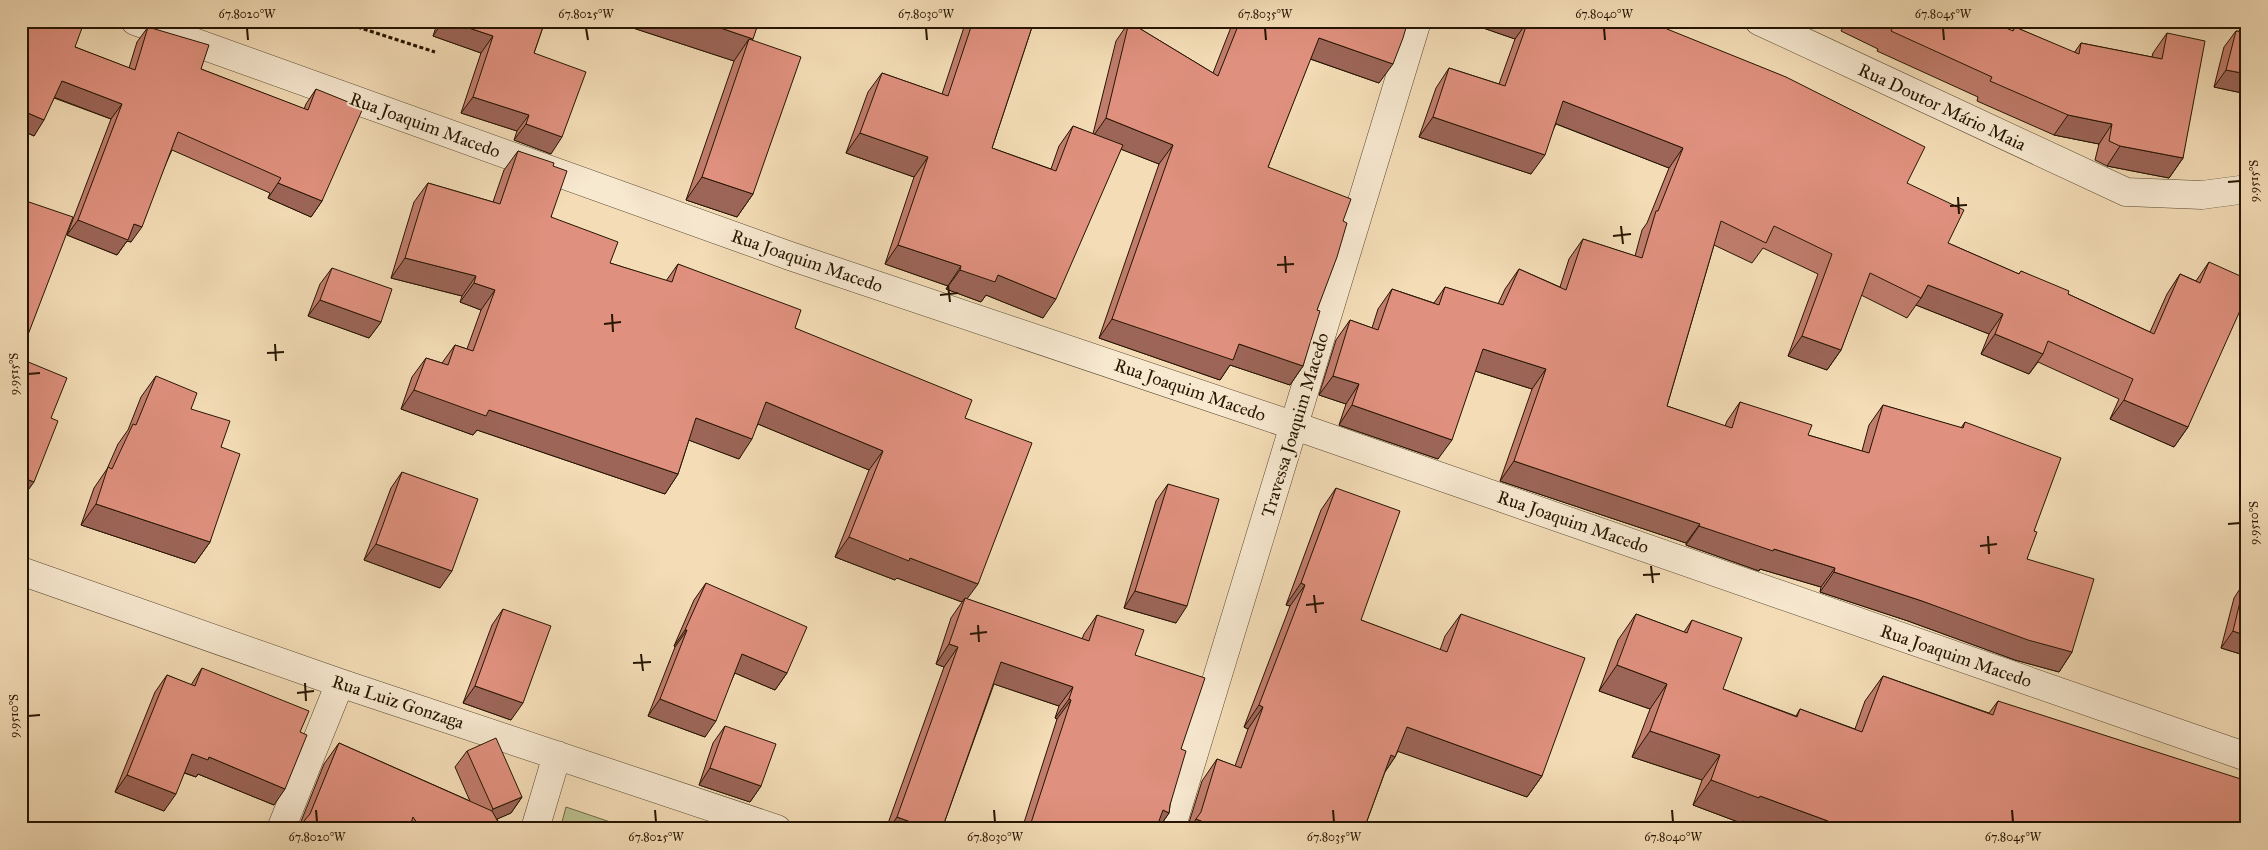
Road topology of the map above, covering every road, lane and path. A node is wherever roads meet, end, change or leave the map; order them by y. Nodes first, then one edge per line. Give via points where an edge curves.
1 (135, 21) edge
2 (339, 21) edge
3 (1417, 21) edge
4 (1759, 21) edge
5 (435, 52) dead end
6 (2247, 189) edge
7 (1295, 426) junction
8 (21, 571) edge
9 (340, 683) junction
10 (557, 755) junction
11 (2247, 757) edge
12 (282, 829) edge
13 (535, 829) edge
14 (777, 829) edge
15 (1171, 829) edge

1 - 7 street, Rua Joaquim Macedo via 780,252
2 - 5 path
3 - 7 street, Travessa Joaquim Macedo
4 - 6 street, Rua Doutor Mário Maia via 2126,192 2202,195
7 - 11 street, Rua Joaquim Macedo
7 - 15 street, Travessa Joaquim Macedo
8 - 9 street, Rua Luiz Gonzaga
9 - 10 street, Rua Luiz Gonzaga
9 - 12 street
10 - 13 street
10 - 14 street, Rua Luiz Gonzaga

